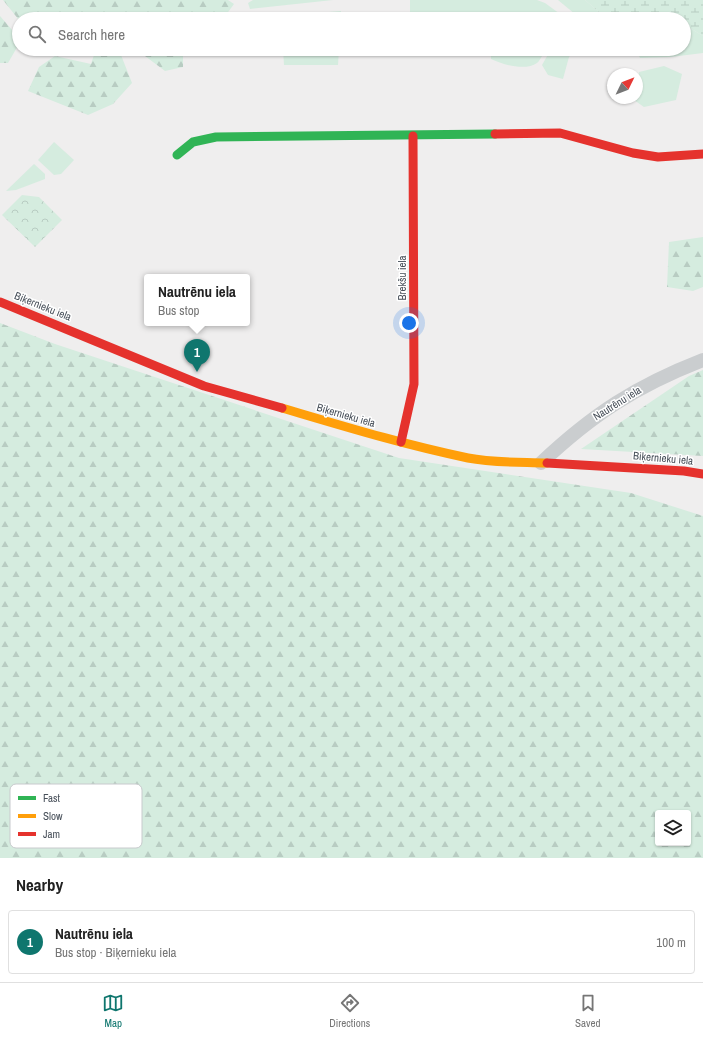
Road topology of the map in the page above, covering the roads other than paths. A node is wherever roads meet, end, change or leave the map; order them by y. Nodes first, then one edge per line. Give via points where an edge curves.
1 (413, 136) junction
2 (703, 154) edge
3 (177, 155) dead end
4 (0, 302) edge
5 (703, 360) edge
6 (401, 442) junction
7 (541, 463) junction
8 (703, 474) edge

1 - 2 street via 560,133 632,153 658,157
1 - 3 street via 206,138 187,144
1 - 6 street, Brekšu iela via 414,384
4 - 6 street, Biķernieku iela via 204,386
5 - 7 street, Nautrēnu iela via 671,372 620,399 583,424
6 - 7 street, Biķernieku iela via 469,458 511,463
7 - 8 street, Biķernieku iela

